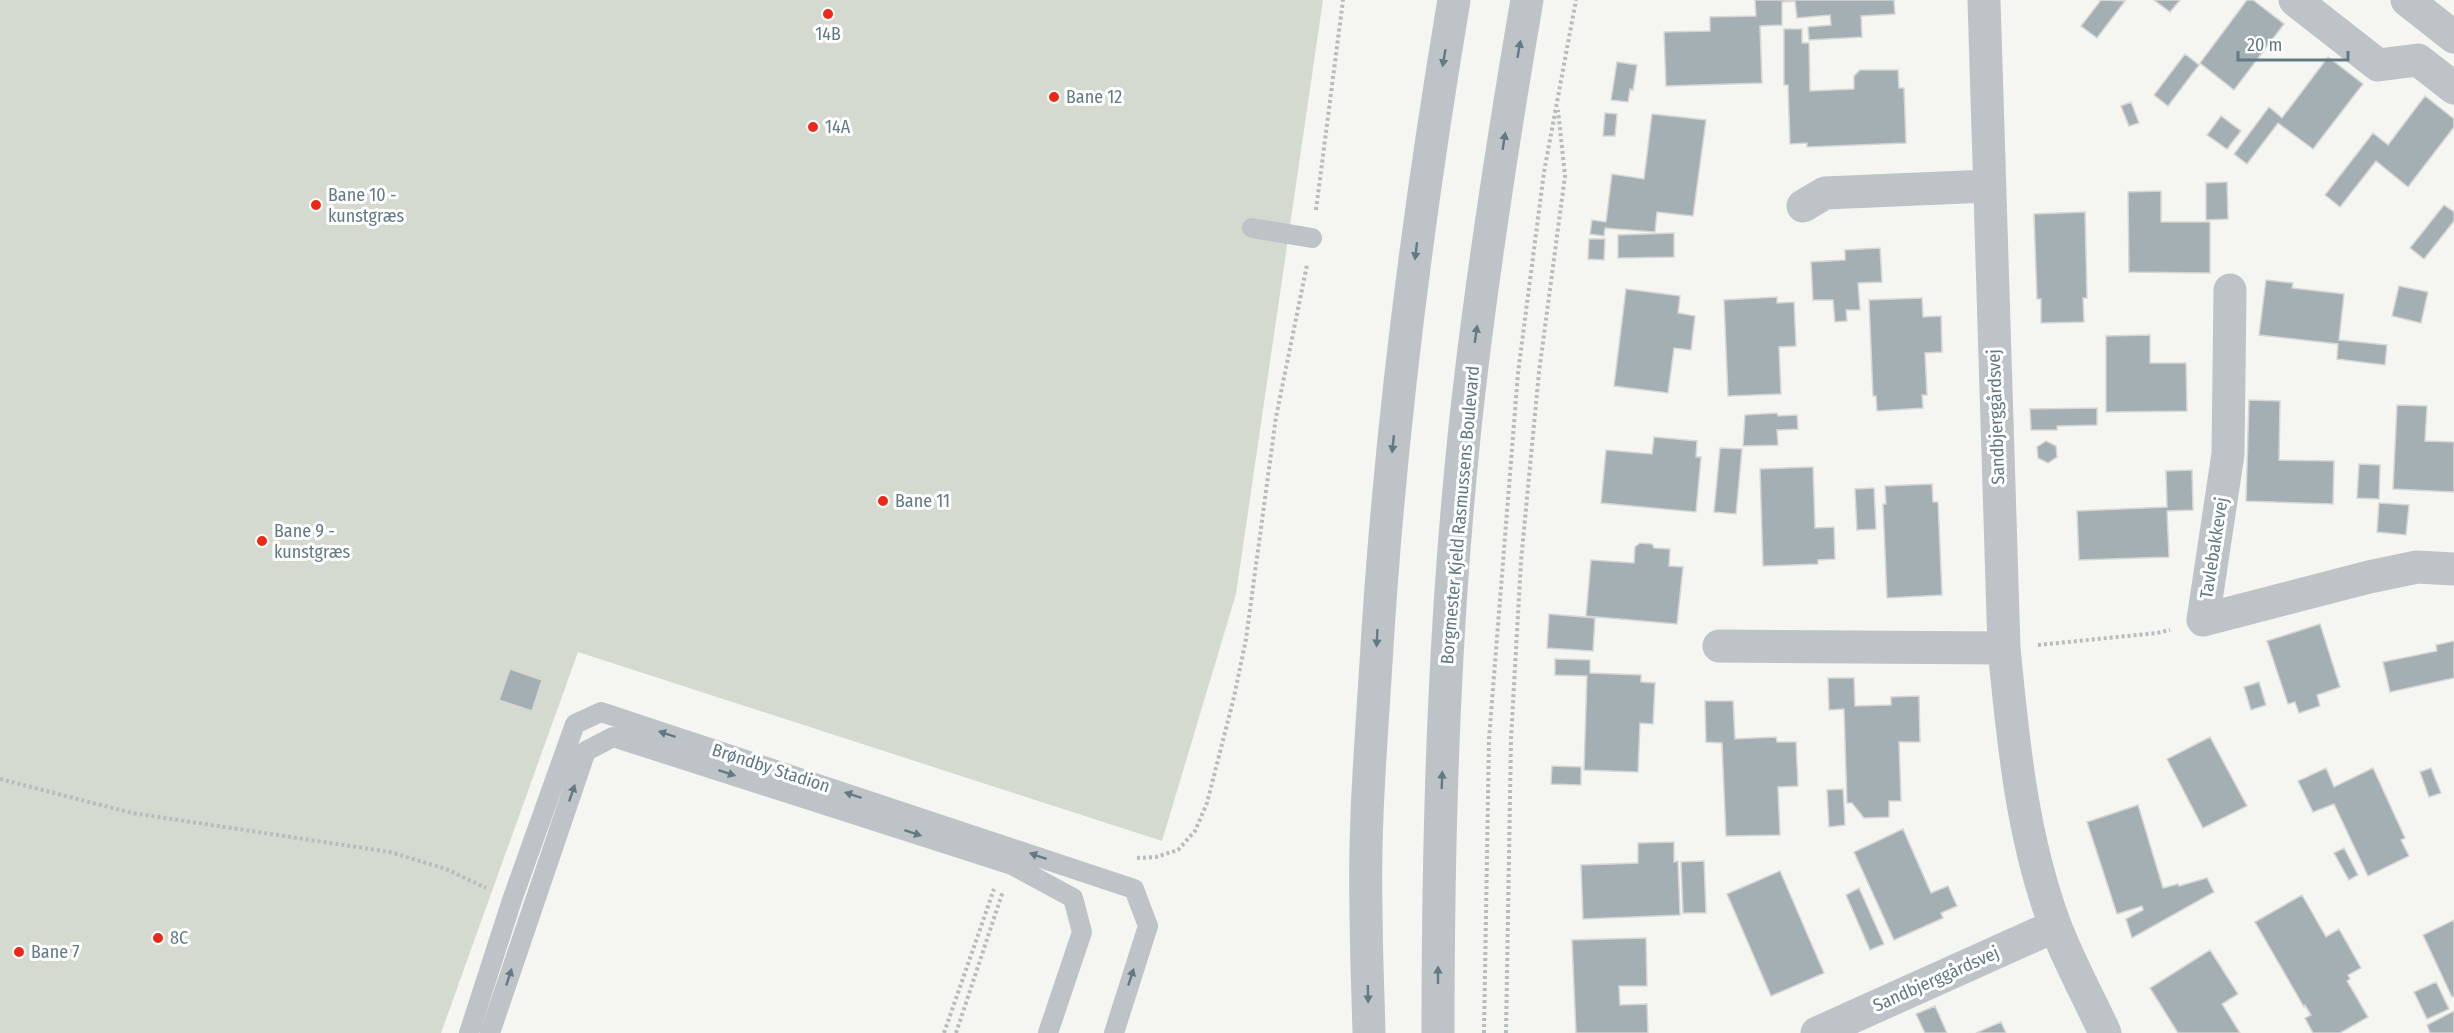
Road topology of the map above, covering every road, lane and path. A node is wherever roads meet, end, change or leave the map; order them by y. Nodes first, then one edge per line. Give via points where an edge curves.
1 (1343, 0) edge
2 (1454, 0) edge
3 (1527, 0) edge
4 (1576, 0) edge
5 (1984, 0) edge
6 (2295, 0) edge
7 (2407, 0) edge
8 (2454, 37) edge
9 (2454, 88) edge
10 (1557, 104) junction
11 (1988, 186) junction
12 (1803, 206) dead end
13 (1252, 228) dead end
14 (1312, 238) junction
15 (2230, 290) dead end
16 (2454, 569) edge
17 (2203, 620) junction
18 (1719, 646) dead end
19 (2004, 648) junction
20 (0, 779) edge
21 (1131, 857) dead end
22 (1010, 871) junction
23 (512, 900) junction
24 (2055, 926) junction
25 (469, 1033) edge
26 (490, 1033) edge
27 (944, 1033) edge
28 (956, 1033) edge
29 (1048, 1033) edge
30 (1114, 1033) edge
31 (1369, 1033) edge
32 (1438, 1033) edge
33 (1484, 1033) edge
34 (1506, 1033) edge
35 (1817, 1033) edge
36 (2105, 1033) edge

1 - 14 path
2 -> 31 street via 1423,194 1382,552 1365,906
32 -> 3 street, Borgmester Kjeld Rasmussens Boulevard via 1438,902 1454,556 1472,368
4 - 10 path
5 - 11 street, Sandbjerggårdsvej
6 - 9 street via 2378,65 2418,60
7 - 8 street
10 - 33 path via 1537,216 1518,373 1503,560 1490,739
10 - 34 path via 1565,176 1539,372 1521,561 1511,739
11 - 12 street via 1826,193
11 - 19 street, Sandbjerggårdsvej
13 - 14 lane
14 - 21 path via 1276,417 1246,639 1207,803 1195,831 1178,850 1156,857
15 - 17 street, Tavlebakkevej via 2228,454
16 - 17 street, Tavlebakkevej via 2417,567
17 - 19 path via 2157,633
18 - 19 street
19 - 24 street, Sandbjerggårdsvej via 2014,754 2031,846
20 - 23 path via 132,813 390,852 446,869
26 -> 22 lane, Brøndby Stadion via 586,751 613,737
22 - 27 path via 993,890
22 - 28 path
22 - 29 lane, Brøndby Stadion via 1073,898 1082,932
23 - 25 lane, Brøndby Stadion
30 -> 23 lane, Brøndby Stadion via 1148,926 1134,889 601,712 575,724
24 - 35 street, Sandbjerggårdsvej
24 - 36 street, Sandbjerggårdsvej

